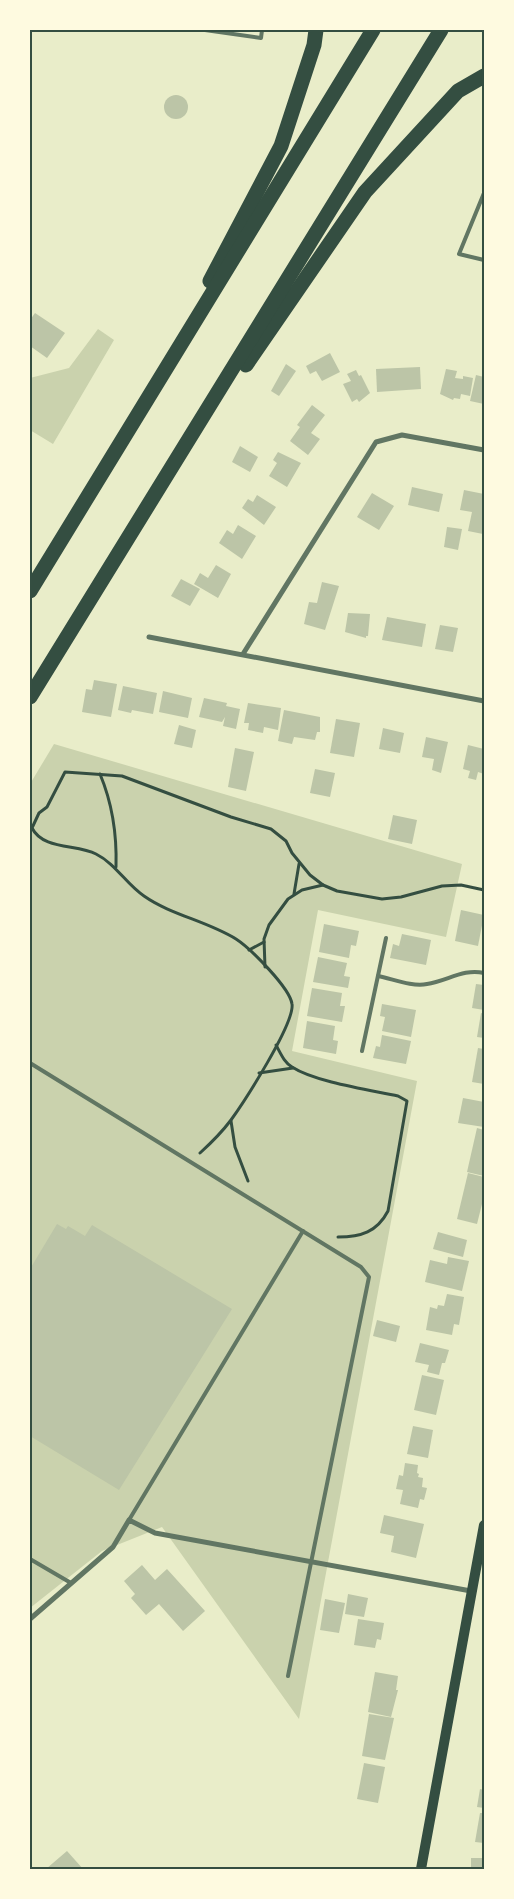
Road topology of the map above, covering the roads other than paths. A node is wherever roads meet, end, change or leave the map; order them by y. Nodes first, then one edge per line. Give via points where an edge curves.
1 (205, 30) edge
2 (262, 30) edge
3 (316, 30) edge
4 (373, 30) edge
5 (441, 30) edge
6 (484, 76) edge
7 (484, 193) edge
8 (484, 260) edge
9 (186, 338) junction
10 (197, 426) junction
11 (484, 450) edge
12 (30, 592) edge
13 (149, 637) dead end
14 (243, 654) junction
15 (30, 698) edge
16 (484, 701) edge
17 (386, 938) dead end
18 (484, 973) edge
19 (378, 976) junction
20 (362, 1051) dead end
21 (30, 1063) edge
22 (303, 1231) junction
23 (129, 1520) junction
24 (484, 1525) edge
25 (30, 1559) edge
26 (311, 1561) junction
27 (71, 1583) junction
28 (471, 1591) junction
29 (30, 1619) edge
30 (288, 1676) dead end
31 (421, 1869) edge

1 - 2 lane via 261,38
3 - 9 highway via 314,46 281,146 206,288
4 - 9 highway
5 - 10 highway
6 - 10 highway via 458,91 364,192 244,367
7 - 8 lane via 458,254
9 - 12 highway
10 - 15 highway
11 - 14 street via 402,435 376,442
13 - 14 street
14 - 16 street
17 - 19 lane
18 - 19 lane via 466,972 419,985
19 - 20 lane
21 - 22 lane
22 - 23 lane
22 - 26 lane via 361,1267 369,1277
23 - 26 street via 155,1533
23 - 27 street via 113,1547
24 - 28 main road
25 - 27 lane
26 - 28 street
26 - 30 lane
27 - 29 street
28 - 31 main road

